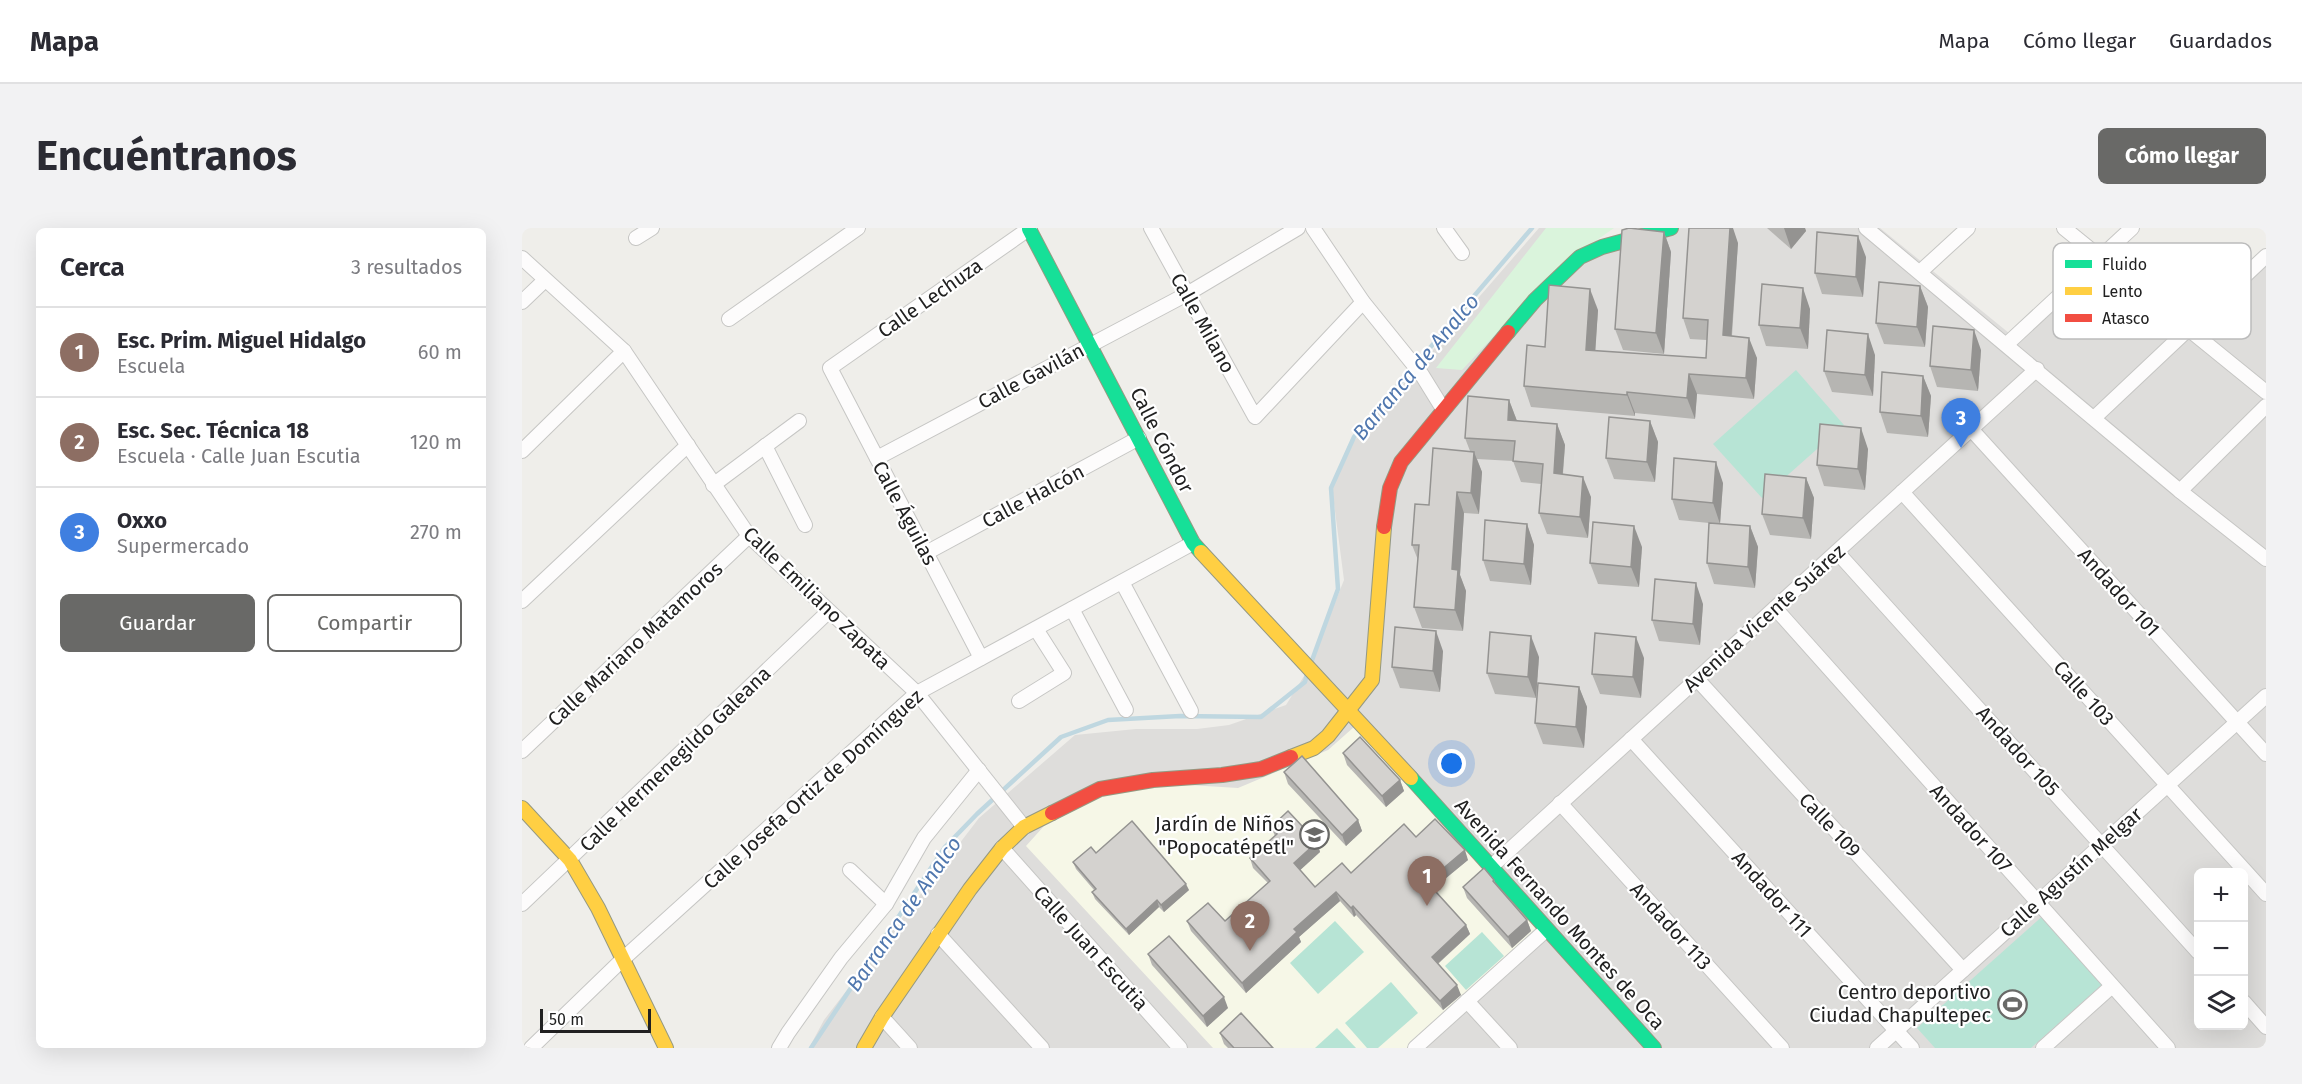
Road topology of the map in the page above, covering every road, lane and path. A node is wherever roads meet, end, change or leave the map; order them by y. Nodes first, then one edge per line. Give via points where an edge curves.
1 (652, 228) edge
2 (858, 228) edge
3 (1029, 228) edge
4 (1151, 228) edge
5 (1298, 228) edge
6 (1313, 228) edge
7 (1444, 228) edge
8 (1671, 228) edge
9 (1866, 228) edge
10 (1968, 228) edge
11 (2064, 228) edge
12 (2132, 228) edge
13 (636, 238) dead end
14 (2082, 243) edge
15 (2116, 243) edge
16 (1462, 253) dead end
17 (2266, 256) edge
18 (522, 258) edge
19 (2251, 270) edge
20 (1920, 272) junction
21 (545, 280) junction
22 (1187, 294) junction
23 (2053, 301) edge
24 (522, 302) edge
25 (1363, 302) junction
26 (729, 319) dead end
27 (2177, 339) edge
28 (2201, 339) edge
29 (2007, 344) junction
30 (1090, 345) junction
31 (624, 351) junction
32 (830, 368) joint
33 (2037, 369) junction
34 (2266, 392) edge
35 (2266, 406) edge
36 (1443, 409) junction
37 (2094, 418) junction
38 (799, 421) dead end
39 (1971, 429) junction
40 (1139, 438) junction
41 (688, 445) junction
42 (765, 446) junction
43 (522, 451) edge
44 (876, 458) junction
45 (713, 485) junction
46 (2180, 491) junction
47 (1902, 492) junction
48 (805, 525) dead end
49 (749, 536) junction
50 (1192, 543) junction
51 (1837, 552) junction
52 (927, 554) junction
53 (2266, 559) edge
54 (1122, 582) junction
55 (522, 601) edge
56 (1775, 608) junction
57 (1072, 609) junction
58 (828, 612) junction
59 (1036, 629) junction
60 (1291, 647) joint
61 (981, 658) junction
62 (1697, 679) junction
63 (917, 693) junction
64 (2266, 696) edge
65 (1019, 701) dead end
66 (1125, 710) dead end
67 (1191, 711) dead end
68 (1348, 711) junction
69 (2237, 722) junction
70 (1631, 739) junction
71 (522, 751) edge
72 (2266, 754) edge
73 (979, 770) junction
74 (2167, 785) junction
75 (1560, 803) junction
76 (522, 808) edge
77 (1024, 826) junction
78 (2102, 844) junction
79 (1002, 848) junction
80 (570, 860) junction
81 (1491, 866) junction
82 (850, 870) dead end
83 (2266, 894) edge
84 (2037, 903) junction
85 (522, 904) edge
86 (886, 904) junction
87 (1546, 930) junction
88 (938, 934) junction
89 (2194, 946) edge
90 (623, 959) junction
91 (1963, 970) junction
92 (2112, 986) junction
93 (1467, 1001) junction
94 (2248, 1007) edge
95 (882, 1017) junction
96 (2266, 1027) edge
97 (1896, 1030) junction
98 (531, 1048) edge
99 (666, 1048) edge
100 (779, 1048) edge
101 (864, 1048) edge
102 (910, 1048) edge
103 (1042, 1048) edge
104 (1180, 1048) edge
105 (1415, 1048) edge
106 (1510, 1048) edge
107 (1654, 1048) edge
108 (1782, 1048) edge
109 (1877, 1048) edge
110 (1912, 1048) edge
111 (2043, 1048) edge
112 (2168, 1048) edge

1 - 13 street
2 - 26 street
3 - 30 street, Calle Cóndor
3 - 32 street, Calle Lechuza
4 - 22 street, Calle Milano
5 - 22 street, Calle Gavilán
6 - 25 street
7 - 16 street
8 - 36 street via 1580,257 1535,300
9 - 20 street
10 - 20 street
11 - 14 street
12 - 15 street
17 - 19 street
18 - 21 street, Calle Emiliano Zapata
20 - 29 street
21 - 24 street
21 - 31 street, Calle Emiliano Zapata
22 - 25 street, Calle Milano via 1255,417
22 - 30 street, Calle Gavilán
23 - 29 street
25 - 36 street via 1422,375
27 - 37 street
28 - 34 street
29 - 33 street
30 - 40 street, Calle Cóndor
30 - 44 street, Calle Gavilán
31 - 41 street, Calle Emiliano Zapata
31 - 43 street
32 - 44 street, Calle Águilas
33 - 37 street
33 - 39 street, Avenida Vicente Suárez
35 - 46 street
36 - 68 street via 1401,462 1390,488 1372,680
37 - 46 street
38 - 42 street
39 - 47 street, Avenida Vicente Suárez
39 - 69 street, Andador 101
40 - 50 street, Calle Cóndor
40 - 52 street, Calle Halcón
41 - 45 street, Calle Emiliano Zapata
41 - 55 street
42 - 45 street
42 - 48 street
44 - 52 street, Calle Águilas
45 - 49 street, Calle Emiliano Zapata
46 - 53 street
47 - 51 street, Avenida Vicente Suárez
47 - 74 street, Calle 103
49 - 58 street, Calle Emiliano Zapata
49 - 71 street, Calle Mariano Matamoros
50 - 54 street, Calle Josefa Ortiz de Domínguez
50 - 60 street, Calle Cóndor
51 - 56 street, Avenida Vicente Suárez
51 - 78 street, Andador 105
52 - 61 street, Calle Águilas
54 - 57 street, Calle Josefa Ortiz de Domínguez
54 - 67 street
56 - 62 street, Avenida Vicente Suárez
56 - 84 street, Andador 107
57 - 59 street, Calle Josefa Ortiz de Domínguez
57 - 66 street
58 - 63 street, Calle Emiliano Zapata
58 - 80 street, Calle Hermenegildo Galeana
59 - 61 street, Calle Josefa Ortiz de Domínguez
59 - 65 street via 1064,673
60 - 68 street, Avenida Fernando Montes de Oca
61 - 63 street, Calle Josefa Ortiz de Domínguez
62 - 70 street, Avenida Vicente Suárez
62 - 91 street, Calle 109
63 - 73 street, Calle Emiliano Zapata
63 - 90 street, Calle Josefa Ortiz de Domínguez
64 - 69 street, Calle Agustín Melgar
68 - 77 street via 1314,748 1270,765 1222,775 1100,789
68 - 81 street, Avenida Fernando Montes de Oca
69 - 72 street, Andador 101
69 - 74 street, Calle Agustín Melgar
70 - 75 street, Avenida Vicente Suárez
70 - 97 street, Andador 111
73 - 77 street, Calle Emiliano Zapata
73 - 86 street via 924,838
74 - 78 street, Calle Agustín Melgar
74 - 83 street, Calle 103
75 - 81 street, Avenida Vicente Suárez
75 - 108 street, Andador 113
76 - 80 street
77 - 79 street
78 - 84 street, Calle Agustín Melgar
78 - 89 street, Andador 105
79 - 88 street
79 - 104 street, Calle Juan Escutia
80 - 85 street, Calle Hermenegildo Galeana
80 - 90 street
81 - 87 street, Avenida Fernando Montes de Oca
82 - 86 street
84 - 91 street, Calle Agustín Melgar
84 - 92 street, Andador 107
86 - 100 street via 842,958
87 - 93 street
87 - 107 street, Avenida Fernando Montes de Oca
88 - 95 street
88 - 103 street
90 - 98 street, Calle Josefa Ortiz de Domínguez
90 - 99 street
91 - 97 street, Calle Agustín Melgar
92 - 111 street
92 - 112 street, Andador 107
93 - 105 street
93 - 106 street
94 - 96 street
95 - 101 street
95 - 102 street
97 - 109 street, Calle Agustín Melgar
97 - 110 street, Andador 111

